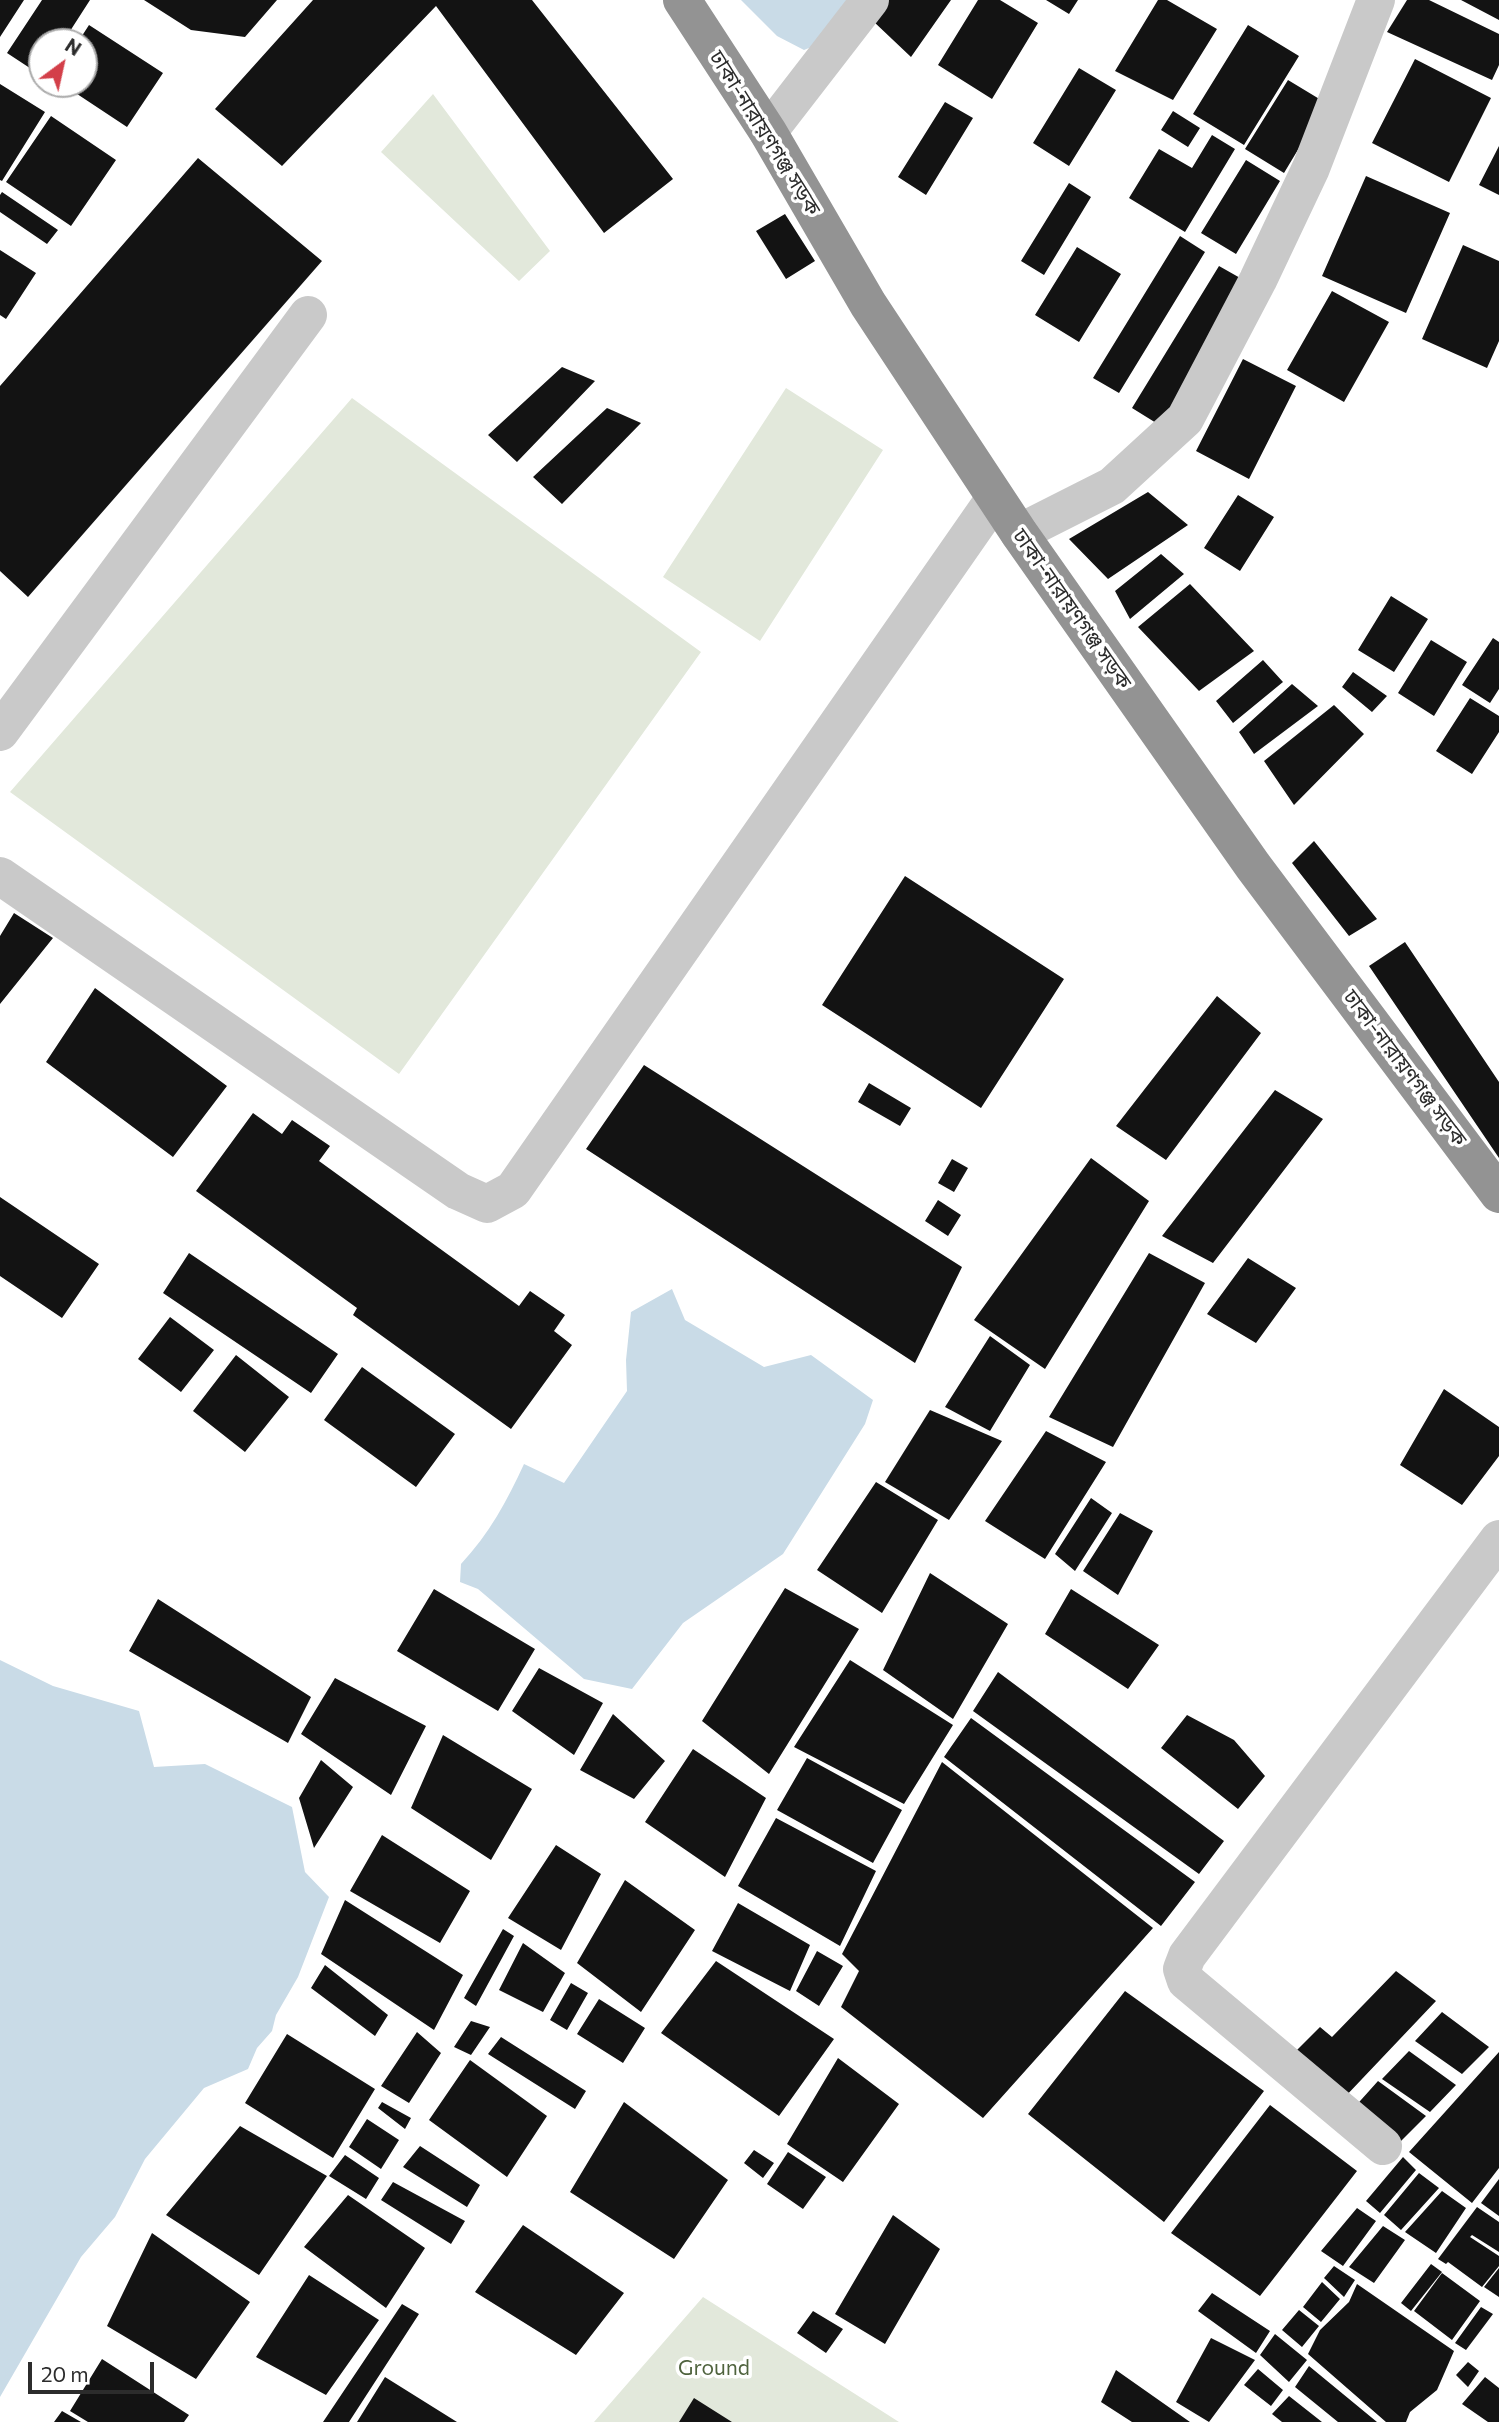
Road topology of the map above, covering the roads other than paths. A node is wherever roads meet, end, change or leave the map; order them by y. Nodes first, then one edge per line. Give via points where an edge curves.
1 (682, 0) edge
2 (870, 0) edge
3 (1376, 0) edge
4 (768, 132) junction
5 (308, 315) dead end
6 (995, 498) junction
7 (1019, 533) junction
8 (0, 732) edge
9 (0, 876) edge
10 (1499, 1194) edge
11 (1499, 1539) edge
12 (1383, 2146) dead end

1 - 4 highway, ঢাকা-নারায়ণগঞ্জ সড়ক
2 - 4 street
3 - 7 street via 1311,168 1185,419 1112,486
4 - 6 highway, ঢাকা-নারায়ণগঞ্জ সড়ক via 868,304
5 - 8 street
6 - 7 highway, ঢাকা-নারায়ণগঞ্জ সড়ক
6 - 9 street via 513,1190 488,1204 458,1192
7 - 10 highway, ঢাকা-নারায়ণগঞ্জ সড়ক via 1253,866
11 - 12 street via 1187,1956 1182,1969 1186,1982

